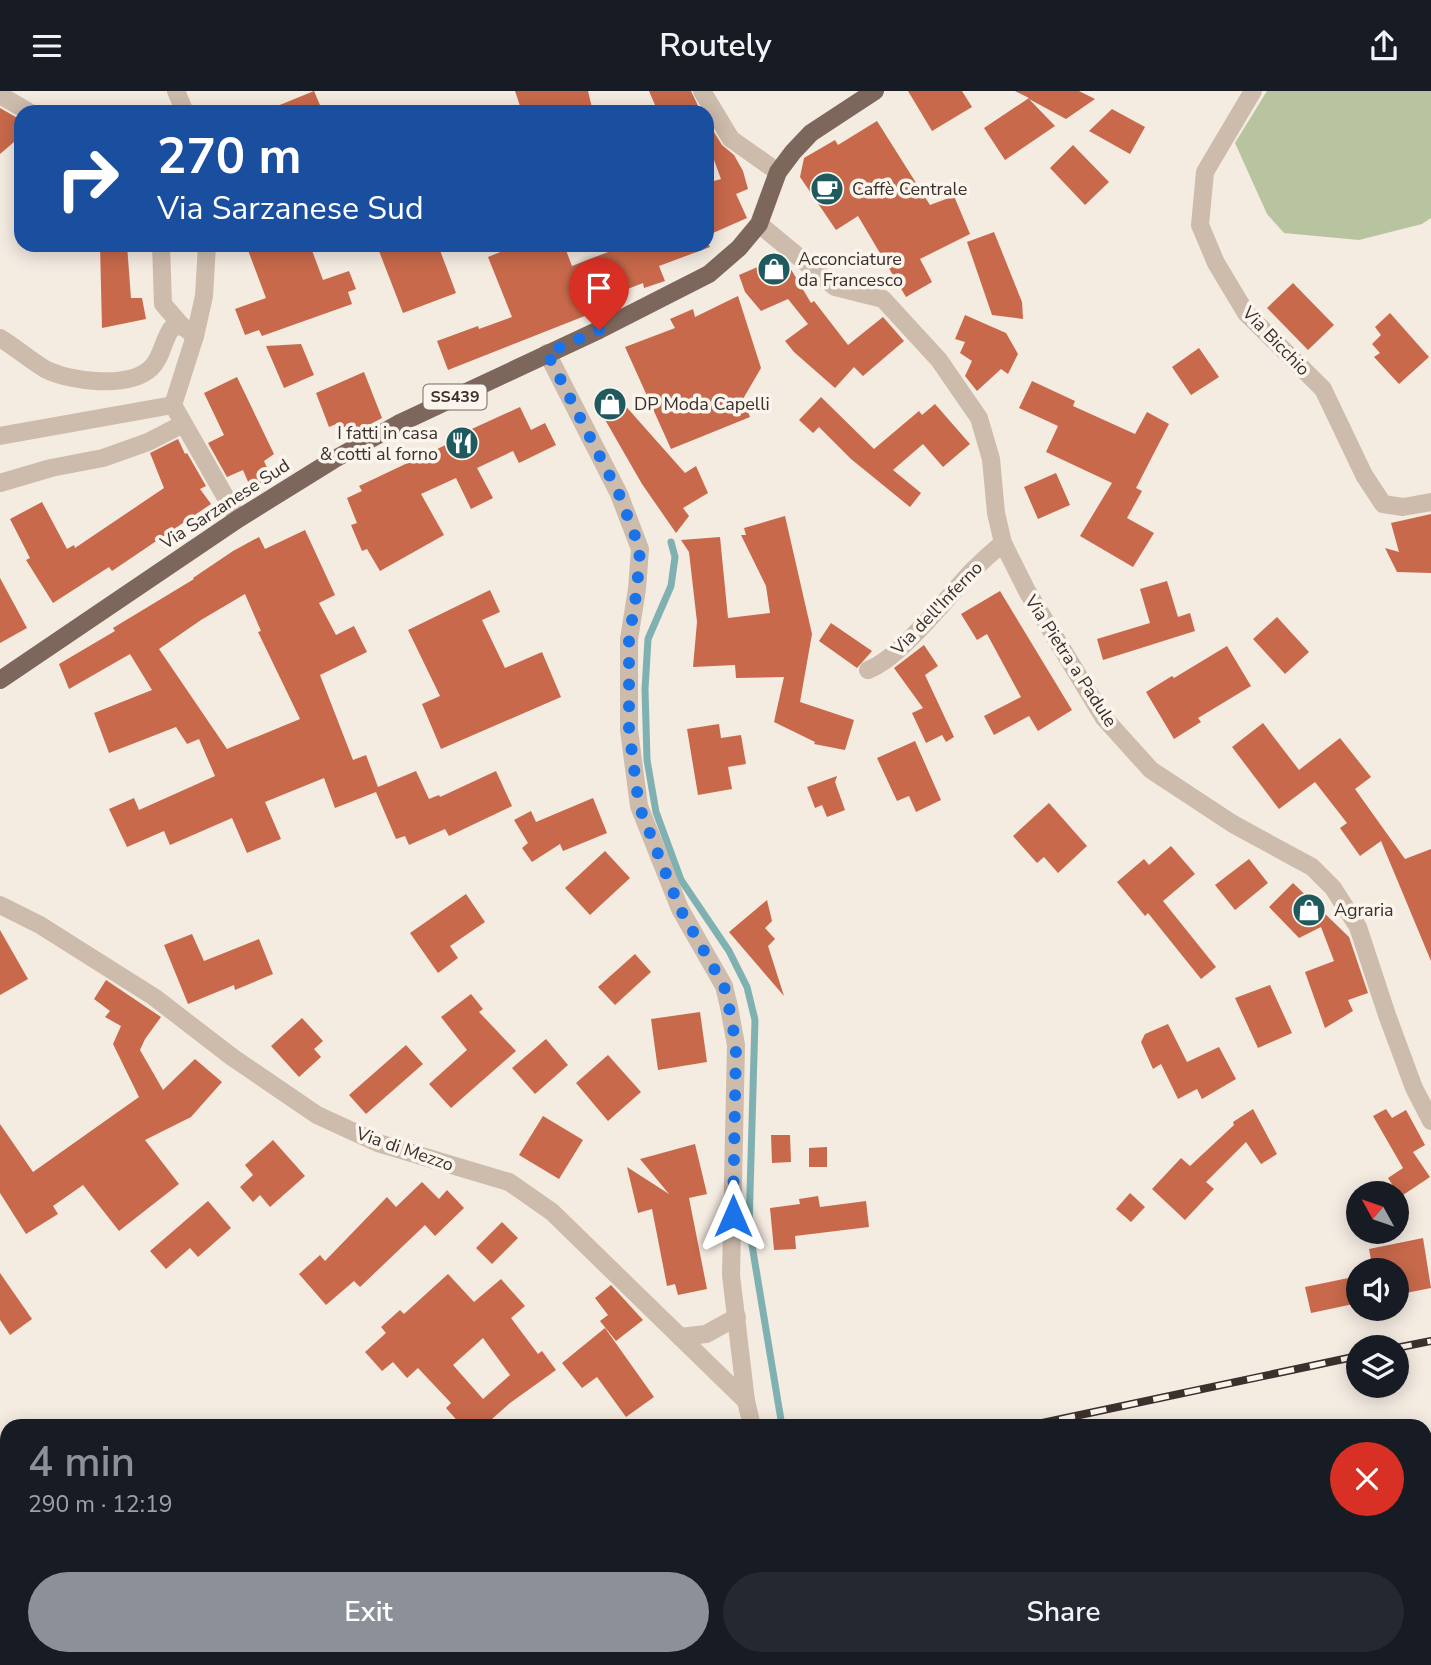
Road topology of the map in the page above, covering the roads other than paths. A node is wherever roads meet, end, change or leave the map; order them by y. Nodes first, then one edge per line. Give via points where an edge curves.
1 (875, 91) edge
2 (1253, 91) edge
3 (0, 95) edge
4 (17, 105) edge
5 (714, 111) edge
6 (778, 172) junction
7 (759, 224) junction
8 (161, 252) edge
9 (207, 252) edge
10 (188, 331) junction
11 (0, 338) edge
12 (547, 353) junction
13 (173, 405) junction
14 (183, 424) junction
15 (0, 436) edge
16 (0, 483) edge
17 (1431, 502) edge
18 (238, 519) junction
19 (1003, 543) junction
20 (868, 670) dead end
21 (0, 680) edge
22 (0, 905) edge
23 (1431, 1121) edge
24 (737, 1317) junction
25 (680, 1337) junction
26 (746, 1401) junction
27 (750, 1419) edge

1 - 6 main road, Via Sarzanese Sud / SS439 via 811,133
2 - 17 street, Via Bicchio via 1205,172 1200,225 1216,263 1246,313 1323,389 1383,504 1403,507
3 - 4 street
5 - 6 street via 731,139
6 - 7 main road, Via Sarzanese Sud / SS439
7 - 12 main road, Via Sarzanese Sud / SS439 via 740,248 709,274
7 - 19 street, Via Pietra a Padule via 835,287 883,299 939,360 979,418 991,459
8 - 10 street via 163,304
9 - 10 street via 204,296
10 - 11 street via 171,329 151,368 132,379 106,381 46,369
10 - 13 street
12 - 18 main road, Via Sarzanese Sud / SS439 via 398,424
12 - 24 street via 619,494 640,549 629,639 629,730 639,806 680,909 724,986 736,1045 731,1275
13 - 14 street
13 - 15 street
14 - 16 street via 103,458
14 - 18 street
18 - 21 main road, Via Sarzanese Sud / SS439
19 - 20 street, Via dell'Inferno via 880,666
19 - 23 street, Via Pietra a Padule via 1104,718 1151,770 1233,824 1311,867 1333,888 1358,927 1414,1088
22 - 25 street, Via di Mezzo via 155,997 317,1115 378,1143 509,1182 552,1212
24 - 25 street via 706,1334
24 - 26 street
25 - 26 street, Via di Mezzo
26 - 27 street

